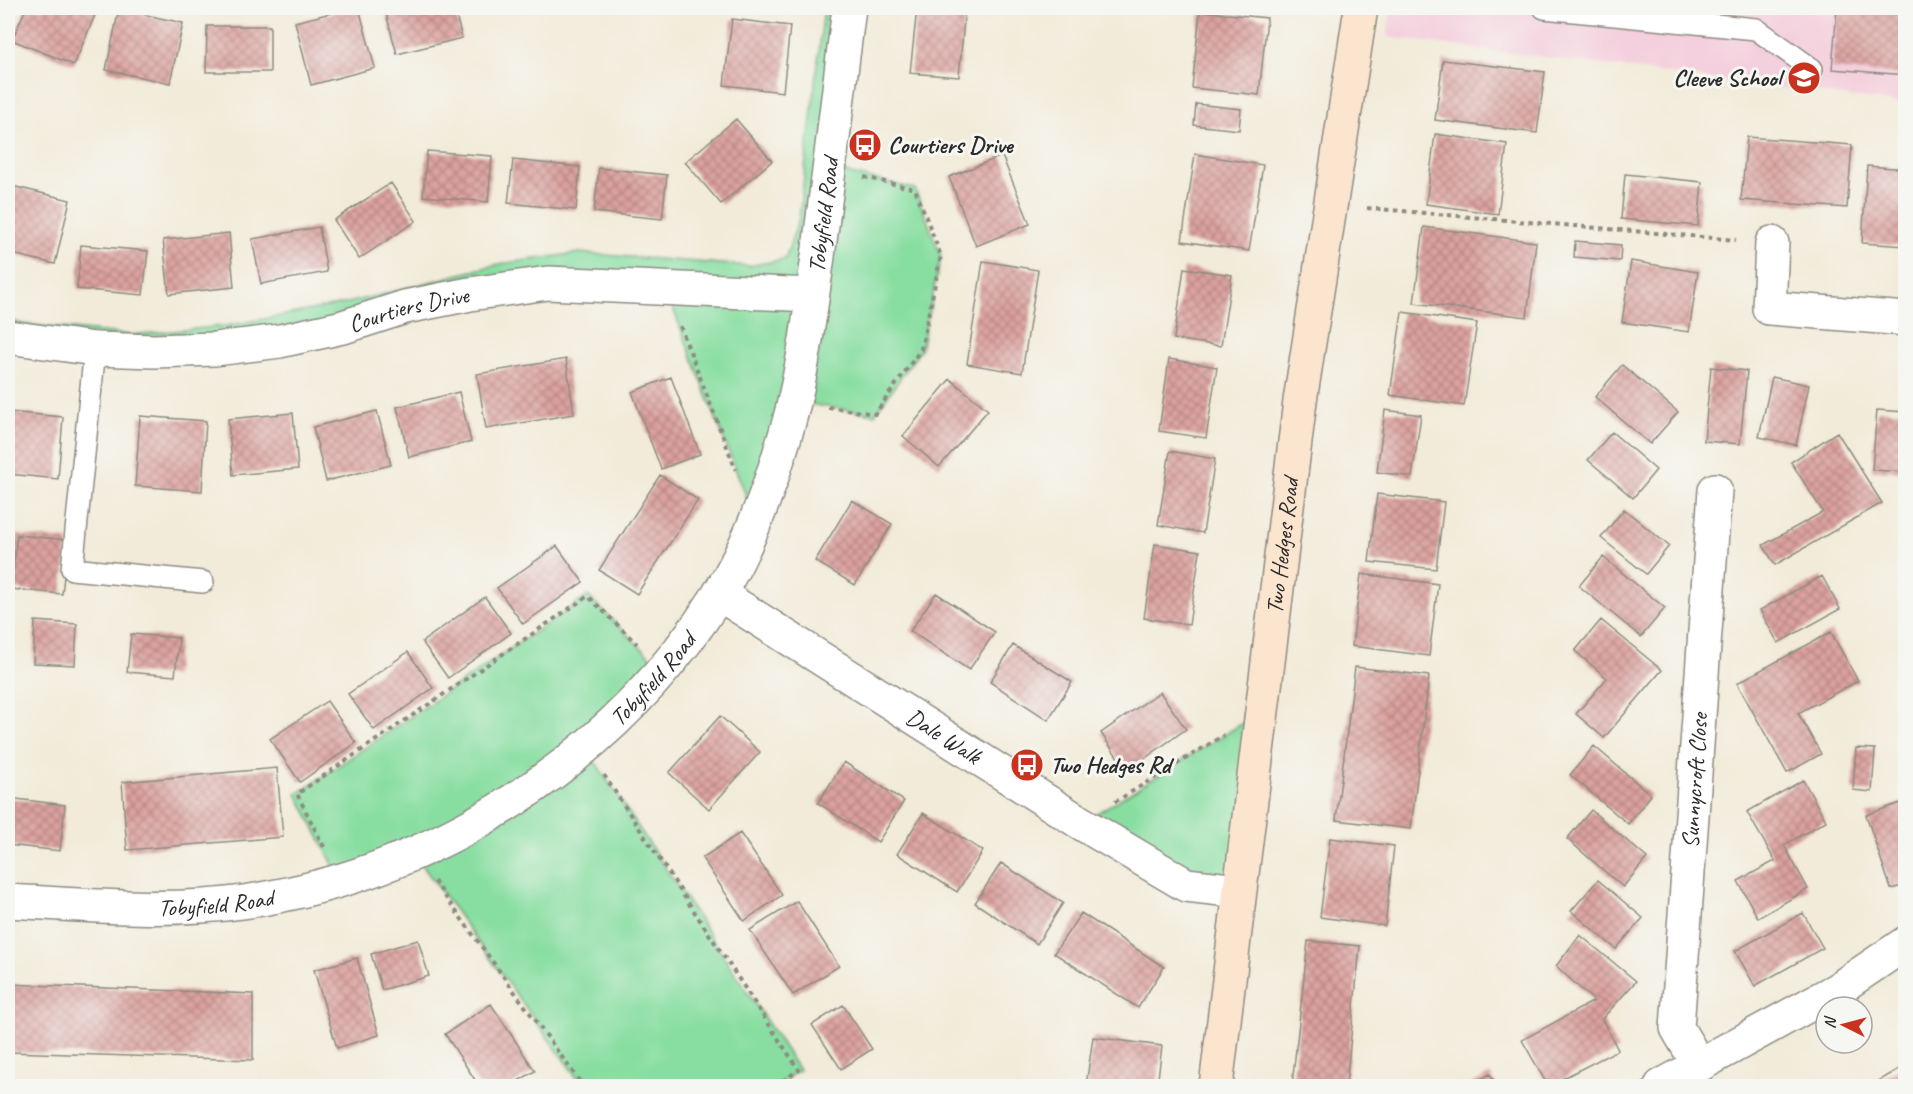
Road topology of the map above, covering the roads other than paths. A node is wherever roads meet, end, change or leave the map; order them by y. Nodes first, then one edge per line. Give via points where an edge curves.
1 (849, 8) edge
2 (1361, 8) edge
3 (1544, 8) edge
4 (1812, 69) dead end
5 (1772, 243) road end
6 (812, 295) junction
7 (1905, 319) edge
8 (8, 337) edge
9 (95, 349) junction
10 (1715, 490) dead end
11 (203, 582) dead end
12 (719, 594) junction
13 (1239, 891) junction
14 (8, 901) edge
15 (1905, 943) edge
16 (1699, 1065) junction
17 (1216, 1086) edge
18 (1661, 1086) edge

1 - 6 street, Tobyfield Road
2 - 13 street, Two Hedges Road via 1300,401
3 - 4 lane via 1756,29
5 - 7 street via 1769,308
6 - 9 street, Courtiers Drive via 548,283 405,307 343,327 280,341 215,349
6 - 12 street, Tobyfield Road via 795,402 774,471
8 - 9 street, Courtiers Drive
9 - 11 lane via 72,569
10 - 16 street, Sunnycroft Close via 1677,1028
12 - 13 street, Dale Walk via 1186,885
12 - 14 street, Tobyfield Road via 664,670 586,747 497,811 414,854 341,880 253,900 193,907
13 - 17 street, Two Hedges Road
15 - 16 street via 1838,989
16 - 18 street

